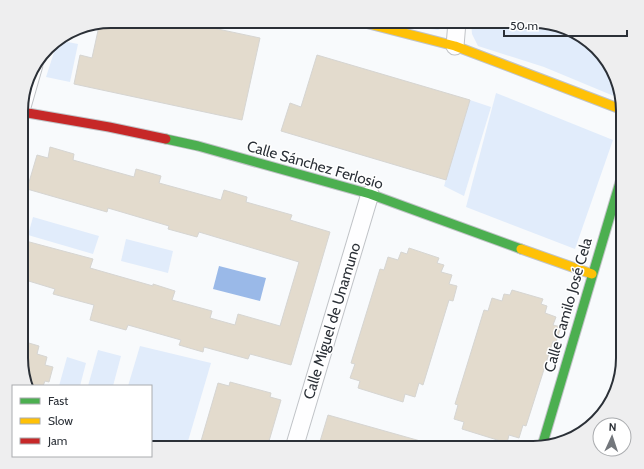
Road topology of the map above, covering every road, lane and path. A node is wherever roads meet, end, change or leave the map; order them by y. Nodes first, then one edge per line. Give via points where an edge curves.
1 (384, 28) edge
2 (456, 28) edge
3 (454, 46) junction
4 (616, 107) edge
5 (28, 113) edge
6 (370, 194) junction
7 (616, 195) edge
8 (592, 274) junction
9 (544, 440) edge
10 (296, 441) edge

1 - 3 street
2 - 3 street
3 - 4 street
5 - 6 street, Calle Sánchez Ferlosio via 198,146
6 - 8 street, Calle Sánchez Ferlosio
6 - 10 street, Calle Miguel de Unamuno
7 - 8 street, Calle Camilo José Cela
8 - 9 street, Calle Camilo José Cela

